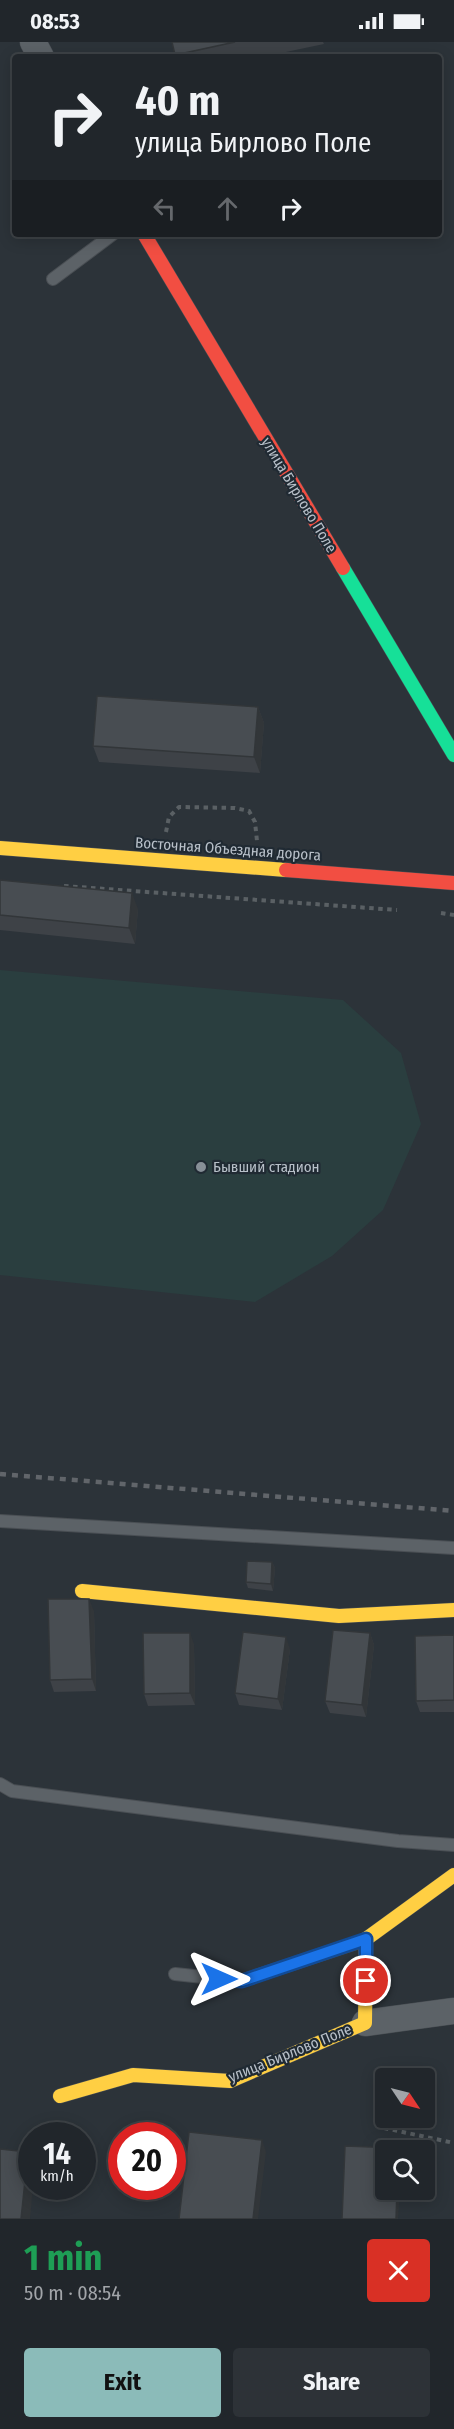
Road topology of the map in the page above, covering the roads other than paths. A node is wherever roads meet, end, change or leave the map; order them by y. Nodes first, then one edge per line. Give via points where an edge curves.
1 (108, 237) edge
2 (146, 237) edge
3 (53, 279) dead end
4 (454, 755) edge
5 (0, 848) edge
6 (454, 883) edge
7 (0, 1521) edge
8 (454, 1548) edge
9 (82, 1591) dead end
10 (454, 1610) edge
11 (0, 1784) edge
12 (454, 1845) edge
13 (454, 1875) edge
14 (366, 1939) junction
15 (175, 1974) dead end
16 (454, 2011) edge
17 (365, 2023) junction
18 (60, 2096) dead end

1 - 3 lane
2 - 4 street, улица Бирлово Поле
5 - 6 street, Восточная Объездная дорога
7 - 8 lane
9 - 10 street via 339,1616
11 - 12 lane via 12,1791
13 - 14 street
14 - 15 lane via 242,1981
14 - 17 street, улица Бирлово Поле
16 - 17 street
17 - 18 street, улица Бирлово Поле via 230,2081 133,2075

